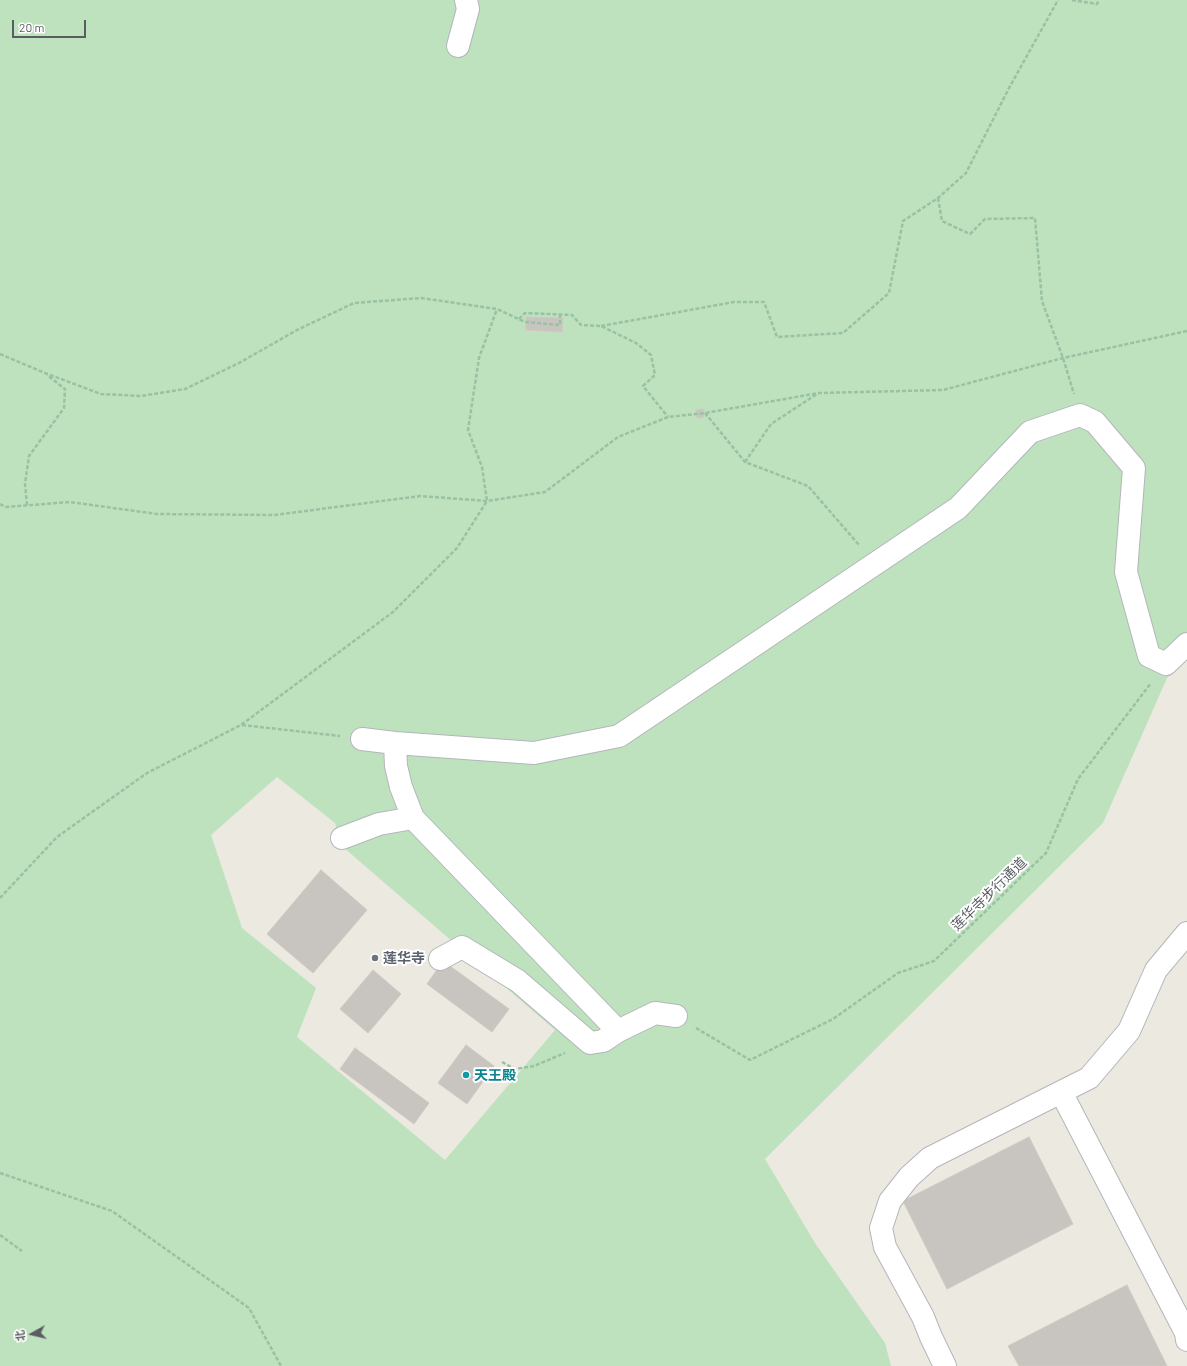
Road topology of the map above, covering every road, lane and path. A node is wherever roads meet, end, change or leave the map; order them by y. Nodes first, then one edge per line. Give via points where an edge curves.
1 (466, 0) edge
2 (1058, 0) edge
3 (1072, 0) edge
4 (1099, 0) edge
5 (458, 46) dead end
6 (938, 198) junction
7 (497, 309) junction
8 (560, 314) junction
9 (519, 319) junction
10 (601, 326) junction
11 (1187, 331) edge
12 (0, 354) edge
13 (1063, 358) junction
14 (44, 373) junction
15 (819, 393) junction
16 (705, 413) junction
17 (1080, 415) junction
18 (668, 418) junction
19 (745, 462) junction
20 (487, 501) junction
21 (0, 504) edge
22 (27, 505) junction
23 (875, 563) junction
24 (1187, 644) edge
25 (1166, 664) junction
26 (241, 725) junction
27 (362, 739) joint
28 (395, 743) junction
29 (413, 818) junction
30 (342, 838) dead end
31 (0, 898) edge
32 (1187, 933) edge
33 (440, 959) dead end
34 (676, 1016) joint
35 (618, 1031) junction
36 (590, 1043) junction
37 (502, 1062) dead end
38 (1061, 1092) junction
39 (0, 1173) edge
40 (0, 1235) edge
41 (22, 1251) dead end
42 (1187, 1340) edge
43 (281, 1366) edge
44 (946, 1366) edge

1 - 5 street via 468,9
2 - 6 path via 966,173
3 - 4 path via 1097,4
6 - 10 path via 903,221 889,293 843,333 777,338 764,302 734,302
6 - 13 path via 942,220 970,234 985,219 1035,218 1042,301
7 - 9 path
7 - 14 path via 421,298 354,303 185,389 141,396 101,394
7 - 20 path via 479,358 468,430 482,466
8 - 9 path via 525,313
8 - 9 path via 560,325 524,322
8 - 10 path via 572,315 581,325
10 - 18 path via 636,343 651,355 655,375 643,386
11 - 13 path
12 - 14 path
13 - 15 path via 943,390
13 - 17 path
14 - 22 path via 65,389 64,408 29,456 25,484
15 - 16 path
15 - 19 path via 771,424
16 - 18 path
16 - 19 path
17 - 23 street via 1030,432 958,508
17 - 25 street via 1096,422 1134,468 1126,572 1149,656
18 - 20 path via 618,437 546,492
19 - 23 path via 808,486
20 - 22 path via 420,496 275,515 157,514 70,502
20 - 26 path via 457,548 393,612
21 - 22 path via 6,507
23 - 28 street via 619,736 534,754
24 - 25 street
25 - 34 path, 莲华寺步行通道 via 1078,779 1046,853 934,961 898,972 834,1019 750,1060
26 - 27 path
26 - 31 path via 148,773 57,837
27 - 28 street
28 - 29 street via 396,766 401,787
29 - 30 street via 379,824
29 - 35 street
32 - 38 street via 1156,970 1129,1031 1089,1078
33 - 36 street via 462,947 518,981
34 - 35 street via 655,1013
35 - 36 street via 603,1041
36 - 37 path via 534,1066 515,1069
38 - 42 street
38 - 44 street via 930,1158 909,1177 890,1200 881,1228 885,1247
39 - 43 path via 112,1210 249,1308
40 - 41 path

